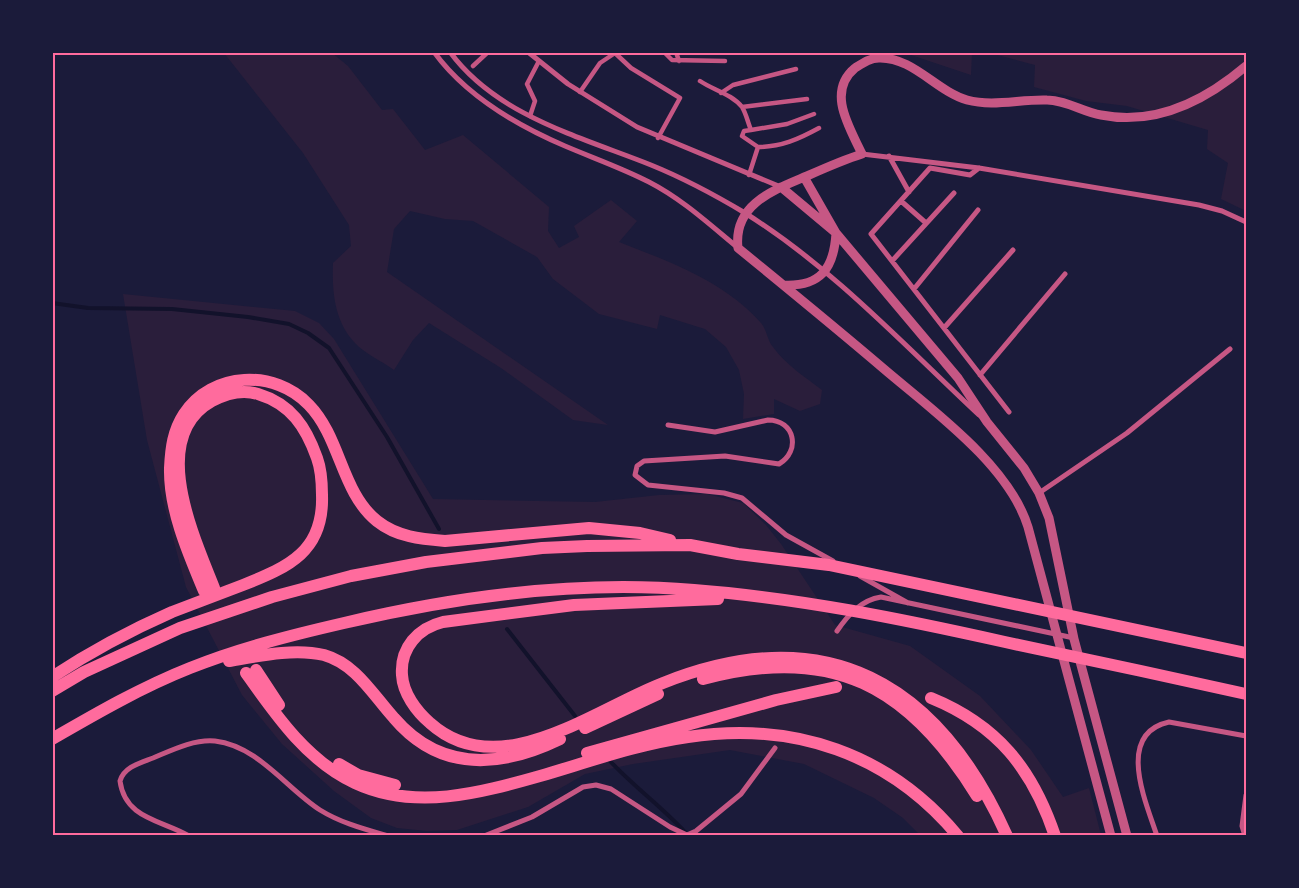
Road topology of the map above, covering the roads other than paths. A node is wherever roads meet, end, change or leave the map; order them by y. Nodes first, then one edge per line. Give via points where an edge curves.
1 (434, 52) edge
2 (450, 52) edge
3 (488, 52) edge
4 (528, 52) edge
5 (615, 52) edge
6 (664, 52) edge
7 (676, 52) edge
8 (700, 52) edge
9 (703, 60) junction
10 (678, 61) junction
11 (725, 61) dead end
12 (539, 62) junction
13 (473, 66) dead end
14 (1246, 66) edge
15 (796, 69) dead end
16 (700, 81) dead end
17 (580, 92) junction
18 (721, 93) junction
19 (807, 99) dead end
20 (742, 107) junction
21 (814, 114) dead end
22 (530, 116) junction
23 (819, 128) dead end
24 (751, 130) junction
25 (658, 138) junction
26 (758, 147) junction
27 (862, 154) junction
28 (889, 156) junction
29 (978, 168) junction
30 (749, 175) junction
31 (804, 177) junction
32 (781, 187) junction
33 (909, 192) junction
34 (954, 192) dead end
35 (902, 201) junction
36 (978, 210) dead end
37 (745, 214) junction
38 (1246, 222) edge
39 (926, 223) junction
40 (836, 233) junction
41 (738, 248) junction
42 (1013, 250) dead end
43 (892, 261) junction
44 (825, 272) junction
45 (1065, 274) dead end
46 (783, 284) junction
47 (914, 289) junction
48 (944, 328) junction
49 (1230, 349) dead end
50 (980, 375) junction
51 (1009, 412) dead end
52 (987, 422) junction
53 (668, 425) dead end
54 (1040, 492) junction
55 (690, 545) junction
56 (755, 596) junction
57 (908, 603) junction
58 (837, 631) dead end
59 (1058, 635) junction
60 (1074, 639) junction
61 (1246, 653) edge
62 (190, 668) junction
63 (52, 677) edge
64 (836, 687) dead end
65 (52, 692) edge
66 (1246, 694) edge
67 (930, 698) dead end
68 (1246, 736) edge
69 (52, 739) edge
70 (775, 748) dead end
71 (1246, 795) edge
72 (189, 836) edge
73 (388, 836) edge
74 (484, 836) edge
75 (958, 836) edge
76 (998, 836) edge
77 (1007, 836) edge
78 (1055, 836) edge
79 (1111, 836) edge
80 (1127, 836) edge
81 (1157, 836) edge
82 (1245, 836) edge

1 - 41 street via 462,84 498,111 564,146 658,186
2 - 22 street via 485,89
3 - 13 street
4 - 12 street
5 - 17 street via 600,63
5 - 25 street via 631,68 680,98
6 - 10 street via 669,59
7 - 10 street
8 - 9 street
9 - 10 street
9 - 11 street
12 - 17 street
12 - 22 street via 527,84 535,102
14 - 27 street via 1194,101 1158,115 1135,118 1101,115 1047,100 996,103 968,100 906,64 887,58 870,59 851,72 841,91 842,110
15 - 18 street via 733,85
16 - 18 street
17 - 25 street
18 - 20 street
19 - 20 street
20 - 24 street
21 - 24 street via 787,124
22 - 37 street via 666,172
23 - 26 street via 775,147
24 - 26 street via 744,131 742,136
25 - 30 street
26 - 30 street
27 - 28 street
27 - 31 street
28 - 29 street
28 - 33 street
29 - 33 street via 970,174 930,168
29 - 38 street via 1200,205
30 - 32 street
31 - 32 street
31 - 40 street
32 - 37 street via 757,200
32 - 40 street
33 - 35 street
34 - 39 street
35 - 39 street
35 - 43 street via 871,234
36 - 47 street
37 - 41 street via 739,228
37 - 44 street via 784,239
39 - 43 street
40 - 44 street
40 - 52 street via 952,371
41 - 46 street
42 - 48 street
43 - 47 street
44 - 46 street via 805,284
44 - 52 street
45 - 50 street
46 - 59 street via 926,404 1002,478 1025,517
47 - 48 street
48 - 50 street
49 - 54 street via 1127,433
50 - 51 street
52 - 54 street
53 - 57 street via 715,432 768,420 786,426 794,445 788,457 779,464 725,456 644,461 636,466 635,475 648,485 724,492 742,498 786,535
54 - 60 street via 1049,518
55 - 61 highway via 829,565
55 - 63 highway via 640,533 589,528 445,541 397,532 377,521 361,503 331,436 308,404 278,385 247,378 218,385 193,403 176,428 171,446 170,475 177,515 190,557 209,589 186,514 179,449 192,417 224,394 249,391 284,406 304,428 319,464 322,486 322,519 316,534 299,557 278,572 162,617
55 - 65 highway via 542,548 426,562 351,576 272,597 180,628 84,672
56 - 62 highway via 613,588 488,596 390,612 288,635
56 - 66 highway via 896,618
56 - 77 highway via 574,605 443,622 425,628 411,641 404,659 402,678 412,704 441,732 463,743 497,748 538,739 663,682 722,665 780,658 840,664 900,693 932,720 974,775
57 - 58 street via 872,598 850,615
57 - 59 street
59 - 60 street
59 - 79 street
60 - 80 street
62 - 69 highway via 100,711
62 - 76 highway via 300,653 324,656 346,665 419,743 443,755 485,760 511,757 541,748 666,690 705,678 762,668 802,668 838,673 883,693 927,728 957,764
64 - 75 highway via 776,700 491,782 448,790 424,790 376,781 334,761 295,724 251,672 272,709 303,745 330,768 373,790 415,797 448,797 486,790 669,740 710,734 770,734 811,740 878,768 919,796
67 - 78 highway via 973,718 1002,742 1029,780
68 - 81 street via 1169,722 1149,732 1141,745 1138,764
70 - 74 street via 741,794 687,835 611,789 596,785 583,787 532,817
71 - 82 street
72 - 73 street via 136,811 124,796 120,781 125,771 136,765 191,744 208,741 226,744 249,754 330,816

